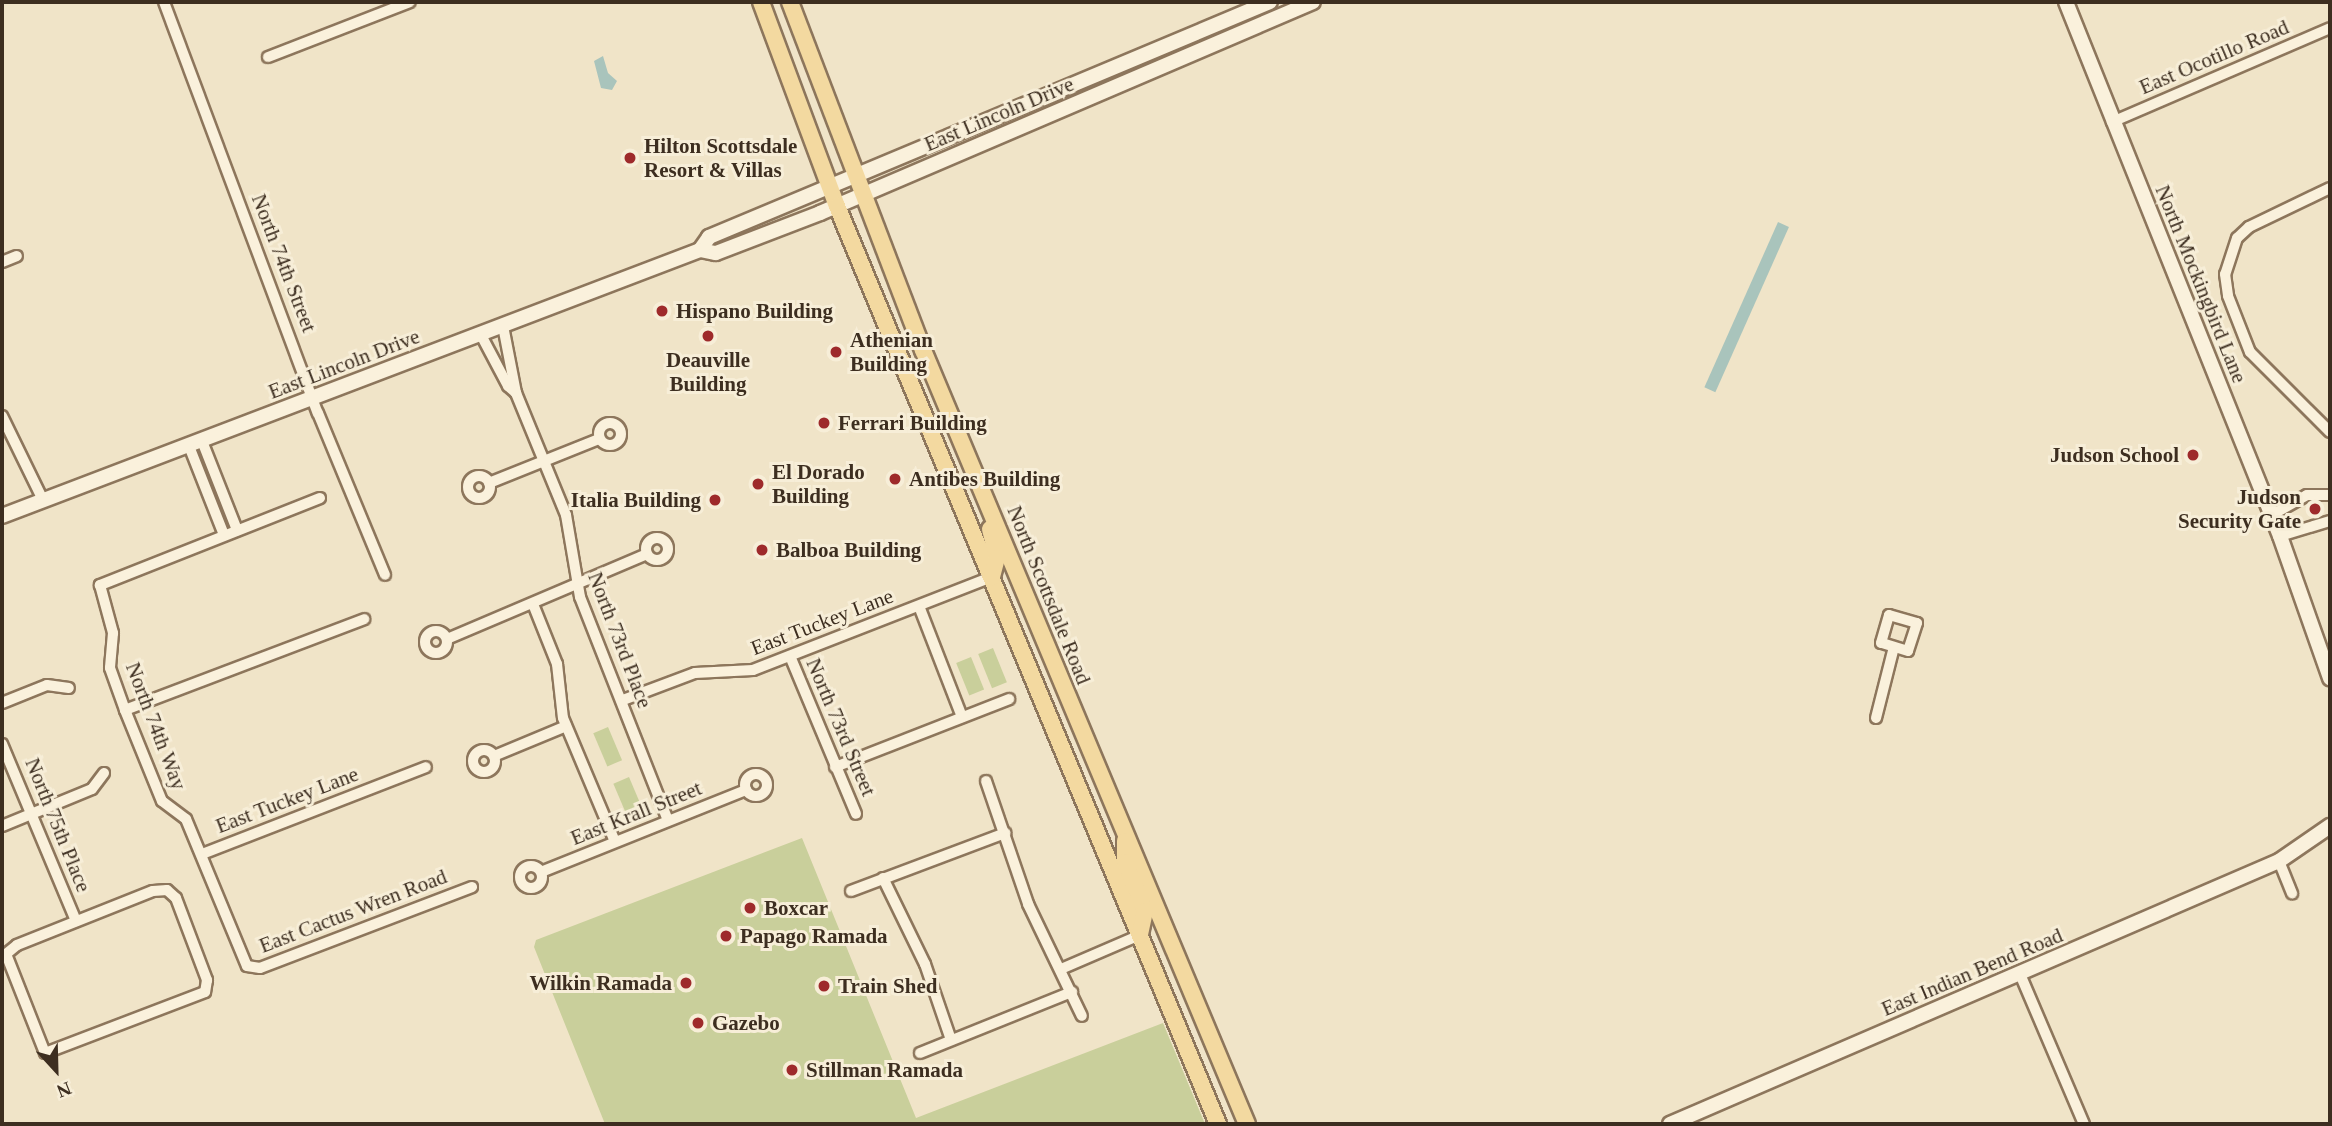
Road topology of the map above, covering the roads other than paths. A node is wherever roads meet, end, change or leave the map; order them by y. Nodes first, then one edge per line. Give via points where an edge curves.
1 (164, 2) edge
2 (410, 2) edge
3 (761, 2) edge
4 (790, 2) edge
5 (1270, 2) edge
6 (1312, 2) edge
7 (2066, 2) edge
8 (2330, 29) edge
9 (268, 57) dead end
10 (2115, 128) junction
11 (854, 179) junction
12 (2330, 188) edge
13 (830, 189) junction
14 (861, 197) junction
15 (836, 206) junction
16 (700, 250) junction
17 (18, 256) dead end
18 (2, 262) edge
19 (503, 326) junction
20 (481, 335) junction
21 (516, 393) junction
22 (313, 398) junction
23 (949, 412) junction
24 (2, 416) edge
25 (928, 421) junction
26 (2330, 432) edge
27 (599, 439) dead end
28 (196, 443) junction
29 (544, 461) junction
30 (489, 482) dead end
31 (2330, 496) edge
32 (320, 498) dead end
33 (43, 500) junction
34 (990, 508) junction
35 (2272, 515) junction
36 (2, 516) edge
37 (2330, 521) edge
38 (237, 530) junction
39 (224, 535) junction
40 (2280, 536) junction
41 (647, 554) dead end
42 (385, 575) dead end
43 (992, 577) junction
44 (2297, 582) junction
45 (577, 584) junction
46 (533, 604) junction
47 (919, 606) junction
48 (364, 619) dead end
49 (447, 639) dead end
50 (1894, 647) dead end
51 (2330, 653) edge
52 (790, 656) junction
53 (1055, 666) junction
54 (2330, 678) edge
55 (69, 688) dead end
56 (1009, 699) dead end
57 (623, 700) junction
58 (2, 703) edge
59 (125, 710) junction
60 (962, 717) junction
61 (1876, 718) dead end
62 (566, 726) junction
63 (2, 744) edge
64 (494, 756) dead end
65 (835, 766) junction
66 (426, 767) dead end
67 (104, 773) dead end
68 (986, 782) dead end
69 (746, 790) dead end
70 (33, 814) junction
71 (856, 814) dead end
72 (668, 820) junction
73 (2, 826) edge
74 (2330, 826) edge
75 (1125, 832) junction
76 (1005, 834) junction
77 (2330, 837) edge
78 (615, 842) junction
79 (202, 854) junction
80 (2283, 858) junction
81 (541, 872) dead end
82 (883, 878) junction
83 (471, 887) dead end
84 (850, 891) dead end
85 (2292, 894) dead end
86 (76, 921) junction
87 (1140, 935) junction
88 (247, 966) joint
89 (1061, 969) junction
90 (2020, 974) junction
91 (1072, 992) junction
92 (1082, 1016) dead end
93 (1207, 1033) junction
94 (951, 1040) junction
95 (920, 1054) dead end
96 (1218, 1124) edge
97 (1247, 1124) edge
98 (1670, 1124) edge
99 (2084, 1124) edge

1 - 22 street, North 74th Street
2 - 9 street
3 - 13 main road
4 - 11 main road, North Scottsdale Road
5 - 11 main road, East Lincoln Drive
6 - 14 main road, East Lincoln Drive
7 - 10 main road, North Mockingbird Lane
8 - 10 street, East Ocotillo Road
10 - 35 main road, North Mockingbird Lane
11 - 13 main road, East Lincoln Drive
11 - 14 main road, North Scottsdale Road
12 - 26 street via 2261,217 2237,238 2225,274 2228,296 2250,352
13 - 15 main road
13 - 16 main road, East Lincoln Drive via 709,237
14 - 15 main road, East Lincoln Drive
14 - 23 main road, North Scottsdale Road
15 - 16 main road, East Lincoln Drive via 716,253
15 - 25 main road
16 - 19 main road, East Lincoln Drive
17 - 18 street
19 - 20 main road, East Lincoln Drive
19 - 21 street, North 73rd Place
20 - 21 street, North 73rd Place
20 - 22 main road, East Lincoln Drive
21 - 29 street, North 73rd Place
22 - 28 main road, East Lincoln Drive
22 - 42 street, North 74th Street
23 - 25 main road
23 - 34 main road, North Scottsdale Road
24 - 33 street
25 - 43 main road
27 - 29 street
28 - 33 main road, East Lincoln Drive
28 - 38 street
28 - 39 street
29 - 30 street
29 - 45 street, North 73rd Place via 566,515
31 - 35 street via 2317,492
32 - 38 street
33 - 36 main road, East Lincoln Drive
34 - 43 main road via 997,558
34 - 53 main road, North Scottsdale Road
35 - 40 main road, North Mockingbird Lane
37 - 40 street
38 - 39 street
39 - 59 street, North 74th Way via 100,585 114,633 110,668
40 - 44 main road, North Mockingbird Lane
41 - 45 street
43 - 47 street, East Tuckey Lane
43 - 53 main road via 1012,589 1034,640
43 - 87 main road
44 - 51 main road, North Mockingbird Lane via 2305,587
44 - 54 main road, North Mockingbird Lane
45 - 46 street
45 - 57 street, North 73rd Place
46 - 49 street
46 - 62 street via 557,664
47 - 52 street, East Tuckey Lane
47 - 60 street
48 - 59 street
50 - 61 street
52 - 57 street, East Tuckey Lane via 747,671 682,676
52 - 65 street, North 73rd Street
53 - 75 main road, North Scottsdale Road
55 - 58 street via 47,685
56 - 60 street
57 - 72 street, North 73rd Place
59 - 79 street, North 74th Way via 162,802 186,819
60 - 65 street
62 - 64 street
62 - 78 street
63 - 70 street, North 75th Place
65 - 71 street, North 73rd Street
66 - 79 street, East Tuckey Lane
67 - 70 street via 92,789
68 - 76 street
69 - 72 street, East Krall Street
70 - 73 street
70 - 86 street, North 75th Place
72 - 78 street, East Krall Street
74 - 80 main road, East Indian Bend Road
75 - 87 main road via 1125,862 1145,911
75 - 93 main road, North Scottsdale Road
76 - 82 street
76 - 89 street via 1028,904
77 - 80 main road, East Indian Bend Road
78 - 81 street, East Krall Street
79 - 88 street, North 74th Way
80 - 85 street
80 - 90 main road, East Indian Bend Road
82 - 84 street
82 - 94 street via 925,964
83 - 88 street, East Cactus Wren Road via 260,968
86 - 86 street via 17,944 6,954 45,1053 205,992 207,980 176,898 167,890
87 - 89 street
87 - 93 main road via 1161,948 1185,1002
87 - 96 main road
89 - 91 street
90 - 98 main road, East Indian Bend Road
90 - 99 street
91 - 92 street
91 - 94 street
93 - 97 main road, North Scottsdale Road
94 - 95 street

